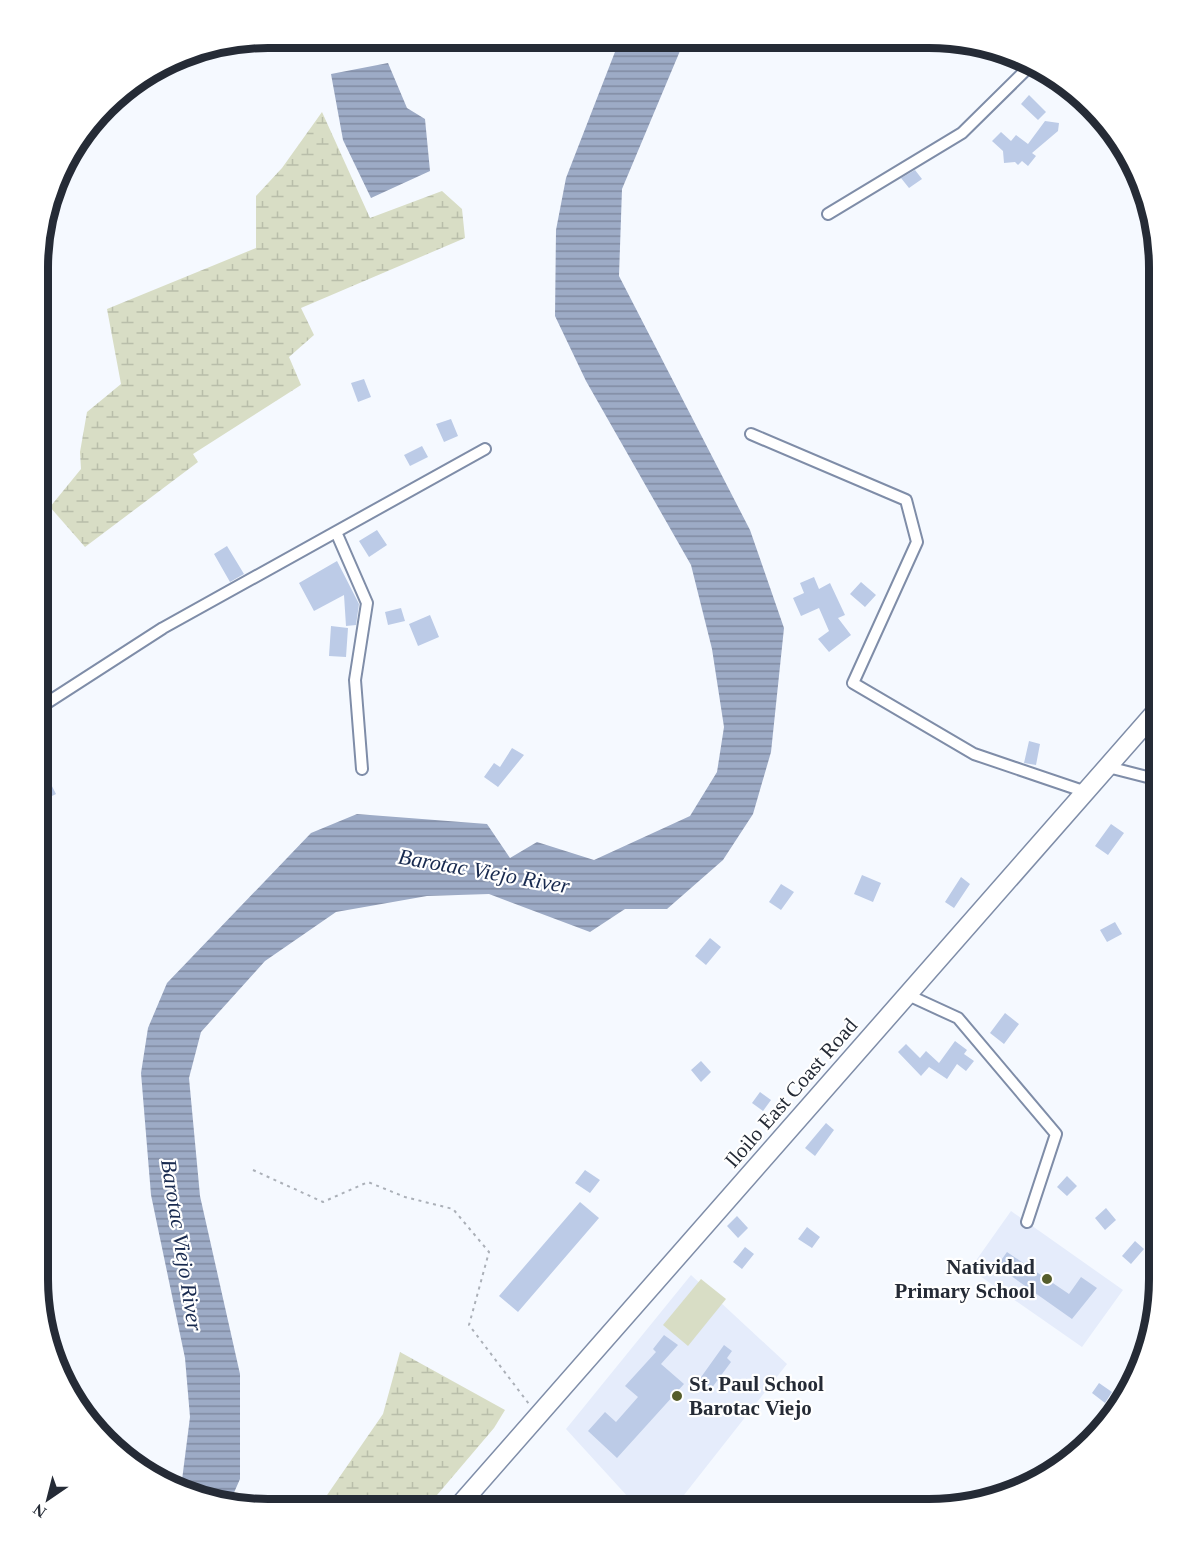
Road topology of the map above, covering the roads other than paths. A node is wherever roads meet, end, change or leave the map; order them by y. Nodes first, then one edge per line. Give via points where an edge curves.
1 (1025, 71) edge
2 (828, 214) dead end
3 (751, 434) dead end
4 (485, 449) dead end
5 (336, 532) junction
6 (48, 702) edge
7 (1149, 720) edge
8 (1108, 767) junction
9 (362, 769) dead end
10 (1149, 777) edge
11 (1086, 792) junction
12 (908, 995) junction
13 (1027, 1222) dead end
14 (465, 1499) edge

1 - 2 street via 962,133
3 - 11 street via 906,500 917,542 853,683 974,754
4 - 5 street
5 - 6 street via 163,628
5 - 9 street via 366,603 355,680
7 - 8 main road, Iloilo East Coast Road
8 - 10 street
8 - 11 main road, Iloilo East Coast Road
11 - 12 main road, Iloilo East Coast Road
12 - 13 street via 958,1018 1056,1134
12 - 14 main road, Iloilo East Coast Road

